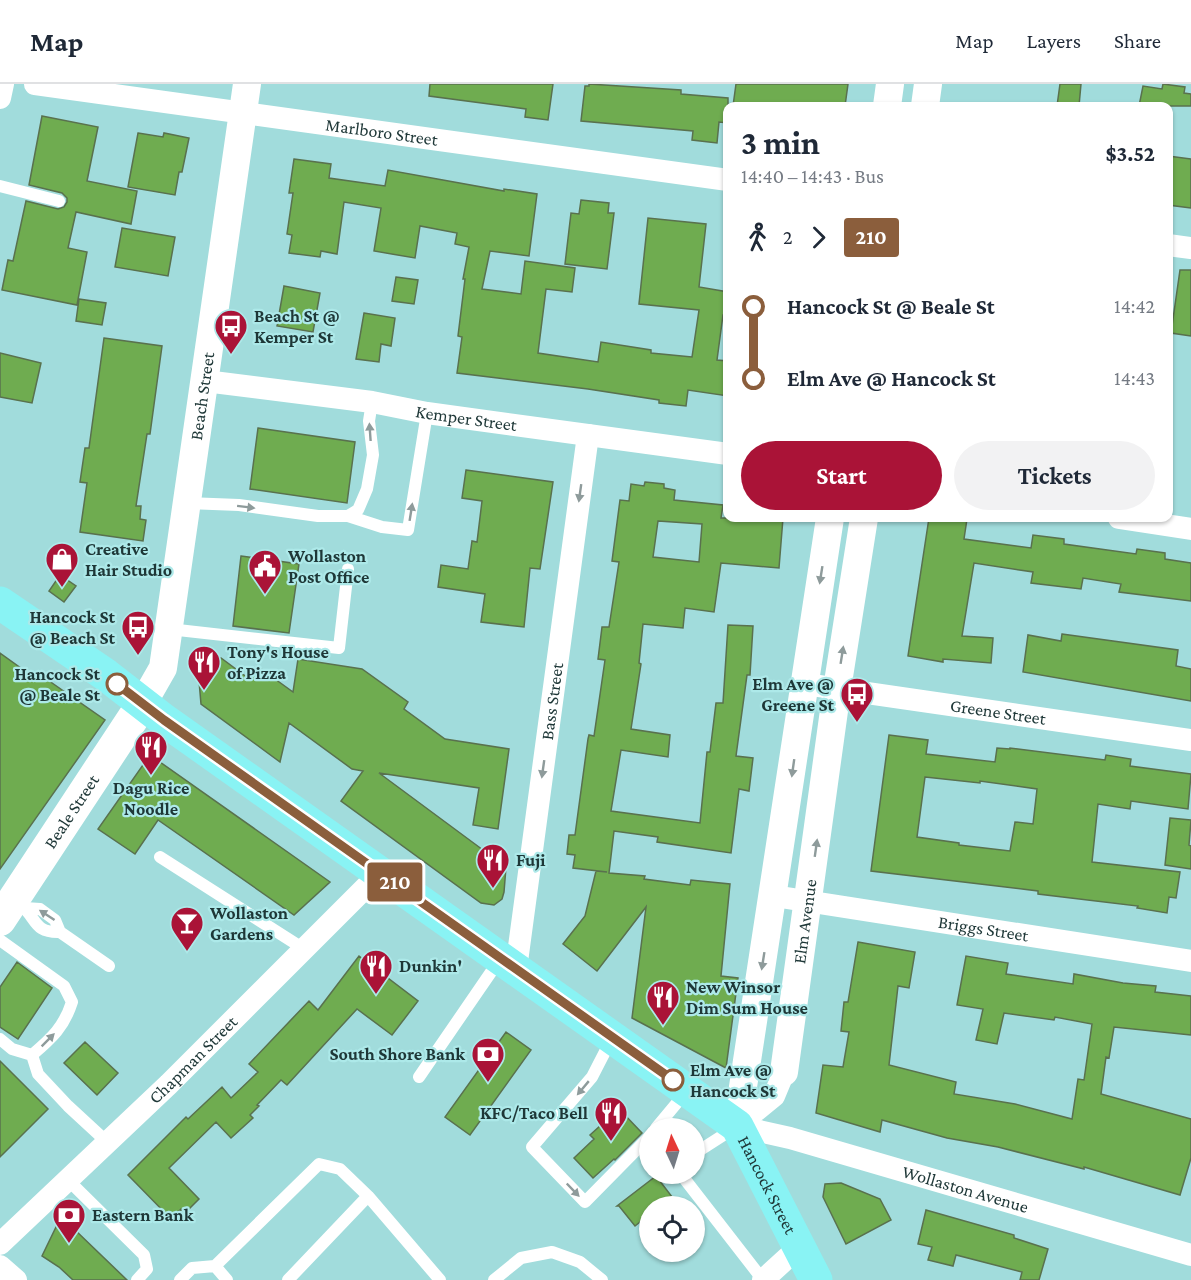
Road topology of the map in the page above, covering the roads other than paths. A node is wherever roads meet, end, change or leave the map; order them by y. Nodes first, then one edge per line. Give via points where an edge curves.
1 (3, 84) edge
2 (35, 84) edge
3 (247, 84) edge
4 (890, 84) edge
5 (928, 84) edge
6 (63, 86) edge
7 (0, 98) edge
8 (888, 102) edge
9 (926, 102) edge
10 (243, 112) junction
11 (723, 179) edge
12 (0, 186) edge
13 (59, 201) dead end
14 (1173, 246) edge
15 (1191, 248) edge
16 (205, 381) junction
17 (372, 402) junction
18 (427, 413) junction
19 (588, 435) junction
20 (723, 453) edge
21 (187, 503) junction
22 (348, 516) junction
23 (829, 522) edge
24 (863, 522) edge
25 (1145, 522) edge
26 (1191, 529) edge
27 (348, 569) dead end
28 (0, 603) edge
29 (169, 629) junction
30 (805, 684) junction
31 (837, 689) junction
32 (143, 703) junction
33 (1191, 740) edge
34 (160, 857) dead end
35 (381, 872) junction
36 (774, 896) junction
37 (808, 901) junction
38 (13, 910) edge
39 (0, 940) edge
40 (304, 949) junction
41 (1191, 961) edge
42 (509, 963) junction
43 (109, 966) dead end
44 (612, 1038) junction
45 (0, 1039) edge
46 (33, 1055) junction
47 (784, 1072) joint
48 (419, 1077) dead end
49 (687, 1091) junction
50 (664, 1118) edge
51 (737, 1126) junction
52 (107, 1142) junction
53 (639, 1147) edge
54 (705, 1147) edge
55 (68, 1179) junction
56 (689, 1184) edge
57 (368, 1196) junction
58 (0, 1244) edge
59 (798, 1248) junction
60 (1191, 1255) edge
61 (0, 1266) edge
62 (215, 1266) junction
63 (16, 1280) edge
64 (137, 1280) edge
65 (180, 1280) edge
66 (227, 1280) edge
67 (288, 1280) edge
68 (440, 1280) edge
69 (494, 1280) edge
70 (603, 1280) edge
71 (763, 1280) edge
72 (816, 1280) edge

1 - 7 street
2 - 6 street, Marlboro Street
3 - 10 street, Beach Street
4 - 8 street
5 - 9 street
6 - 10 street, Marlboro Street
10 - 11 street, Marlboro Street
10 - 16 street, Beach Street
12 - 13 lane
14 - 15 street
16 - 17 street, Kemper Street
16 - 21 street, Beach Street
17 - 18 street, Kemper Street
22 -> 17 lane via 358,510 367,489 373,455 369,421
18 - 19 street, Kemper Street
22 -> 18 lane via 408,530
19 - 20 street, Kemper Street
19 -> 42 street, Bass Street
21 -> 22 lane
21 - 29 street, Beach Street
23 -> 30 street, Elm Avenue
31 -> 24 street, Elm Avenue
25 - 26 street
27 - 29 lane via 339,648
28 - 32 main road, Hancock Street
29 - 32 street, Beach Street via 163,668
30 - 31 street, Greene Street
30 -> 36 street, Elm Avenue
31 - 33 street, Greene Street
37 -> 31 street, Elm Avenue
32 - 35 main road, Hancock Street
32 - 38 main road, Beale Street
34 - 40 lane
35 - 40 street, Chapman Street
35 - 42 main road, Hancock Street
36 - 37 street, Briggs Street
36 -> 51 street, Elm Avenue
37 - 41 street, Briggs Street
37 - 47 street, Elm Avenue
38 - 43 lane via 48,933 60,932
46 -> 39 lane via 66,1019 72,1002 64,986
40 - 52 street, Chapman Street
42 - 44 main road, Hancock Street
42 - 48 lane
44 - 49 main road, Hancock Street
44 -> 53 lane via 592,1077 532,1147 585,1202
45 - 46 lane via 12,1049
46 - 52 lane via 38,1074
47 - 51 street, Elm Avenue via 774,1096
49 - 50 lane
49 - 51 main road, Hancock Street
51 - 54 lane
51 - 59 main road, Hancock Street
51 - 60 street, Wollaston Avenue
52 - 55 street, Chapman Street
55 - 58 street, Chapman Street
55 - 64 lane via 144,1255 147,1269
56 - 71 lane
57 - 62 lane via 340,1169 319,1164
57 - 67 lane
57 - 68 lane
59 - 71 street
59 - 72 main road, Hancock Street
61 - 63 street
62 - 65 lane via 192,1268
62 - 66 lane
69 - 70 lane via 521,1258 552,1252 580,1262

